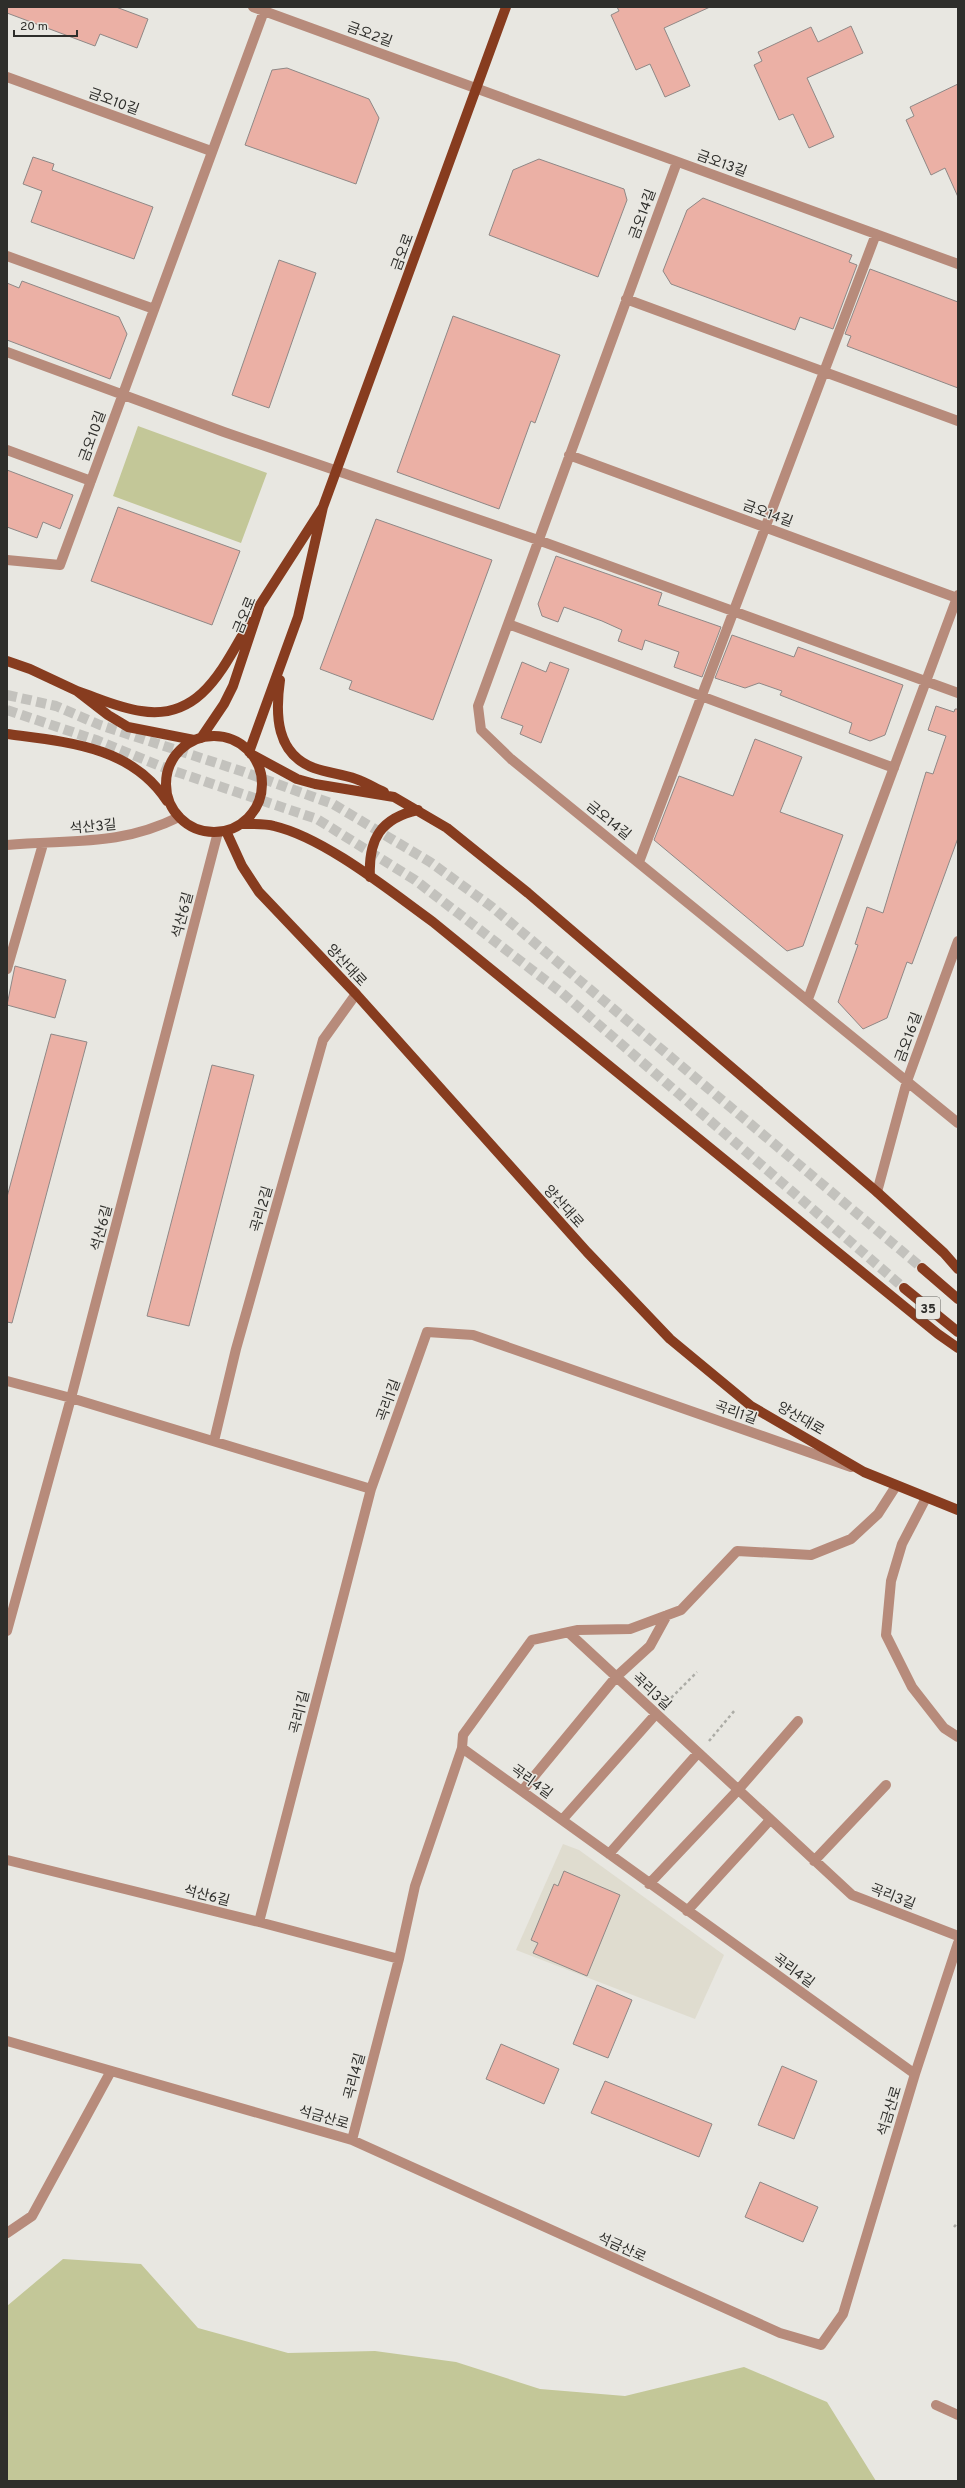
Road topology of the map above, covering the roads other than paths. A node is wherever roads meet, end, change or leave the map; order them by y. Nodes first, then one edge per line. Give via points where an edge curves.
1 (253, 7) edge
2 (506, 7) edge
3 (264, 11) junction
4 (7, 77) edge
5 (477, 87) junction
6 (211, 151) junction
7 (677, 162) junction
8 (876, 234) junction
9 (7, 256) edge
10 (958, 264) edge
11 (626, 299) junction
12 (154, 309) junction
13 (7, 352) edge
14 (824, 372) junction
15 (122, 393) junction
16 (958, 421) edge
17 (7, 450) edge
18 (569, 455) junction
19 (91, 482) junction
20 (323, 507) junction
21 (765, 527) junction
22 (538, 540) junction
23 (7, 560) edge
24 (958, 597) edge
25 (260, 605) junction
26 (734, 611) junction
27 (508, 624) junction
28 (283, 660) junction
29 (7, 661) edge
30 (926, 680) junction
31 (77, 691) junction
32 (958, 692) edge
33 (701, 696) junction
34 (7, 734) edge
35 (197, 739) junction
36 (250, 753) junction
37 (894, 768) junction
38 (394, 797) junction
39 (171, 807) junction
40 (418, 810) junction
41 (179, 817) junction
42 (241, 824) junction
43 (222, 831) junction
44 (44, 844) junction
45 (7, 845) edge
46 (639, 862) junction
47 (370, 877) junction
48 (958, 941) edge
49 (7, 969) edge
50 (356, 994) junction
51 (808, 999) junction
52 (907, 1080) junction
53 (958, 1123) edge
54 (878, 1192) junction
55 (922, 1268) tunnel mouth
56 (958, 1269) edge
57 (904, 1288) tunnel mouth
58 (958, 1298) edge
59 (958, 1332) edge
60 (958, 1348) edge
61 (7, 1381) edge
62 (71, 1398) junction
63 (214, 1442) junction
64 (864, 1472) junction
65 (896, 1486) junction
66 (371, 1489) junction
67 (926, 1498) junction
68 (958, 1510) edge
69 (668, 1615) junction
70 (7, 1630) edge
71 (568, 1632) junction
72 (616, 1677) junction
73 (656, 1714) junction
74 (798, 1721) dead end
75 (958, 1737) edge
76 (462, 1748) junction
77 (698, 1753) junction
78 (886, 1785) dead end
79 (738, 1790) junction
80 (522, 1791) junction
81 (562, 1820) junction
82 (770, 1820) junction
83 (609, 1854) junction
84 (7, 1860) edge
85 (814, 1862) junction
86 (649, 1884) junction
87 (687, 1911) junction
88 (259, 1922) junction
89 (958, 1936) edge
90 (958, 1943) edge
91 (399, 1959) junction
92 (7, 2041) edge
93 (111, 2071) junction
94 (915, 2074) junction
95 (352, 2140) junction
96 (7, 2234) edge
97 (936, 2405) dead end
98 (958, 2416) edge

1 - 3 street, 금오2길
2 - 5 main road, 금오로
3 - 5 street, 금오2길
3 - 6 street, 금오10길
4 - 6 street, 금오10길
5 - 7 street, 금오13길
5 - 20 main road, 금오로
6 - 12 street, 금오10길
7 - 8 street, 금오13길
7 - 11 street, 금오14길
8 - 10 street, 금오13길
8 - 14 street
9 - 12 street
11 - 14 street
11 - 18 street, 금오14길
12 - 15 street, 금오10길
13 - 15 street
14 - 16 street
14 - 21 street
15 - 19 street, 금오10길
15 - 22 street via 224,432
17 - 19 street, 금오10길
18 - 21 street, 금오14길
18 - 22 street, 금오14길
19 - 23 street, 금오10길 via 60,565
20 - 25 main road, 금오로
20 - 28 main road, 금오로 via 298,617
21 - 24 street, 금오14길
21 - 26 street
22 - 26 street
22 - 27 street, 금오14길
24 - 30 street, 금오14길
25 - 31 main road via 218,677 194,701 164,712 152,712 126,708
25 - 35 main road, 금오로 via 233,686 224,704
26 - 30 street
26 - 33 street
27 - 33 street
27 - 46 street, 금오14길 via 478,706 481,730 511,759
28 - 36 main road, 금오로
28 - 38 main road via 277,703 278,722 281,738 288,750 312,767 356,779
29 - 31 main road
30 - 32 street
30 - 37 street, 금오14길
31 - 35 main road via 128,727
33 - 37 street
33 - 46 street
34 - 39 main road via 52,740 102,752 127,762 146,775
35 - 36 main road via 214,736 227,738 239,743
35 - 39 main road via 180,749 171,762 166,776 166,792
36 - 38 main road via 296,779
36 - 42 main road via 259,768 262,783 256,806
37 - 51 street, 금오14길
38 - 40 main road
39 - 41 main road
40 - 47 main road via 401,814 378,833 370,856
40 - 54 main road via 447,828 528,893
41 - 43 main road via 190,826 204,831
41 - 44 street, 석산3길 via 138,834 107,840
42 - 43 main road
42 - 47 main road via 272,825 291,830
43 - 50 main road, 양산대로 via 259,892
43 - 62 street, 석산6길
44 - 45 street, 석산3길
44 - 49 street
46 - 51 street, 금오14길
47 - 60 main road via 433,922
48 - 52 street, 금오16길
50 - 63 street, 곡리2길 via 323,1040 236,1349
50 - 64 main road, 양산대로 via 586,1252 670,1340 751,1406
51 - 52 street, 금오14길
52 - 53 street, 금오16길
52 - 54 street
54 - 56 main road
55 - 58 main road, 35
57 - 59 main road, 35
61 - 62 street
62 - 63 street
62 - 70 street, 석산6길
63 - 66 street
64 - 65 main road, 양산대로
64 - 66 street, 곡리1길 via 473,1335 427,1332
65 - 67 main road, 양산대로
65 - 69 street via 878,1514 851,1539 811,1555 737,1551 681,1610
66 - 88 street, 곡리1길
67 - 68 main road, 양산대로
67 - 75 street via 902,1544 891,1581 886,1634 912,1687 944,1728
69 - 71 street via 630,1629
69 - 72 street, 곡리3길 via 650,1646
71 - 72 street
71 - 76 street via 532,1640 463,1735
72 - 73 street, 곡리3길
72 - 80 street
73 - 77 street, 곡리3길
73 - 81 street
74 - 79 street
76 - 80 street, 곡리4길
76 - 91 street, 곡리4길 via 415,1886
77 - 79 street, 곡리3길
77 - 83 street
78 - 85 street
79 - 82 street, 곡리3길
79 - 86 street
80 - 81 street, 곡리4길
81 - 83 street, 곡리4길
82 - 85 street, 곡리3길
82 - 87 street
83 - 86 street, 곡리4길
84 - 88 street, 석산6길
85 - 89 street, 곡리3길 via 852,1895
86 - 87 street, 곡리4길
87 - 94 street, 곡리4길
88 - 91 street, 석산6길
90 - 94 street, 석금산로
91 - 95 street, 곡리4길
92 - 93 street, 석금산로
93 - 95 street, 석금산로
93 - 96 street via 32,2216
94 - 95 street, 석금산로 via 843,2314 821,2345 780,2334
97 - 98 street

